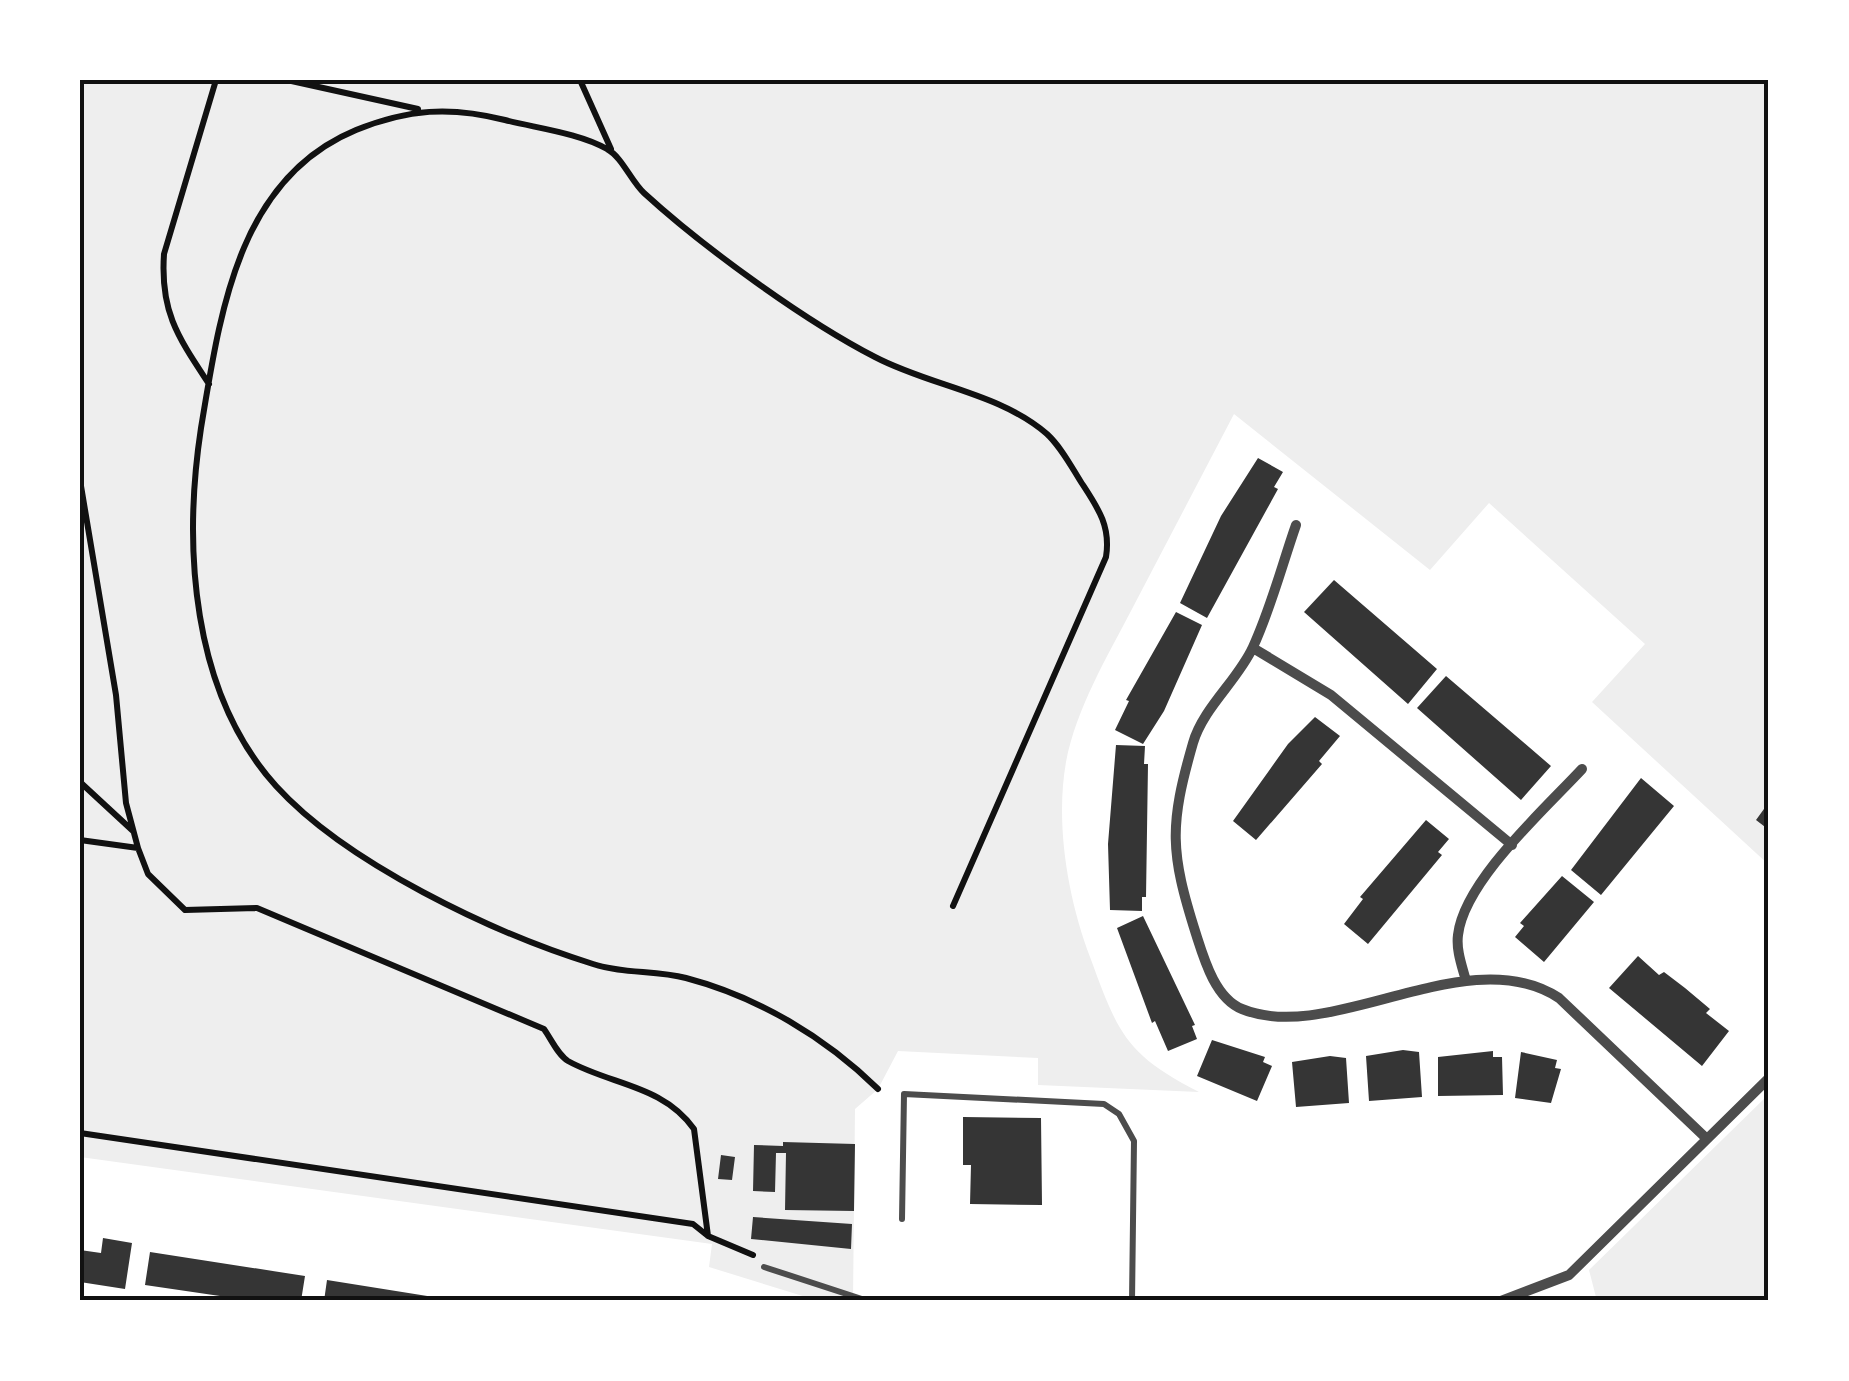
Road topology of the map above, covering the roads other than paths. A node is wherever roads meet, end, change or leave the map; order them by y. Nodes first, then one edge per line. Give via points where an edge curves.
1 (1296, 525) dead end
2 (1252, 648) junction
3 (1582, 769) dead end
4 (1512, 845) junction
5 (1466, 980) junction
6 (1769, 1078) edge
7 (1706, 1140) junction
8 (902, 1219) dead end
9 (764, 1267) dead end
10 (868, 1301) edge
11 (920, 1301) edge
12 (984, 1301) edge
13 (1132, 1301) edge
14 (1501, 1301) edge

1 - 2 street
2 - 4 street via 1331,695
2 - 5 street via 1194,738 1174,823 1176,871 1209,974 1240,1009 1290,1018
3 - 4 street
4 - 5 street via 1460,924
5 - 7 street via 1535,982 1559,998
6 - 7 street
7 - 14 street via 1569,1275
8 - 13 lane via 904,1094 1104,1104 1120,1114 1134,1141
9 - 10 lane
11 - 12 street

